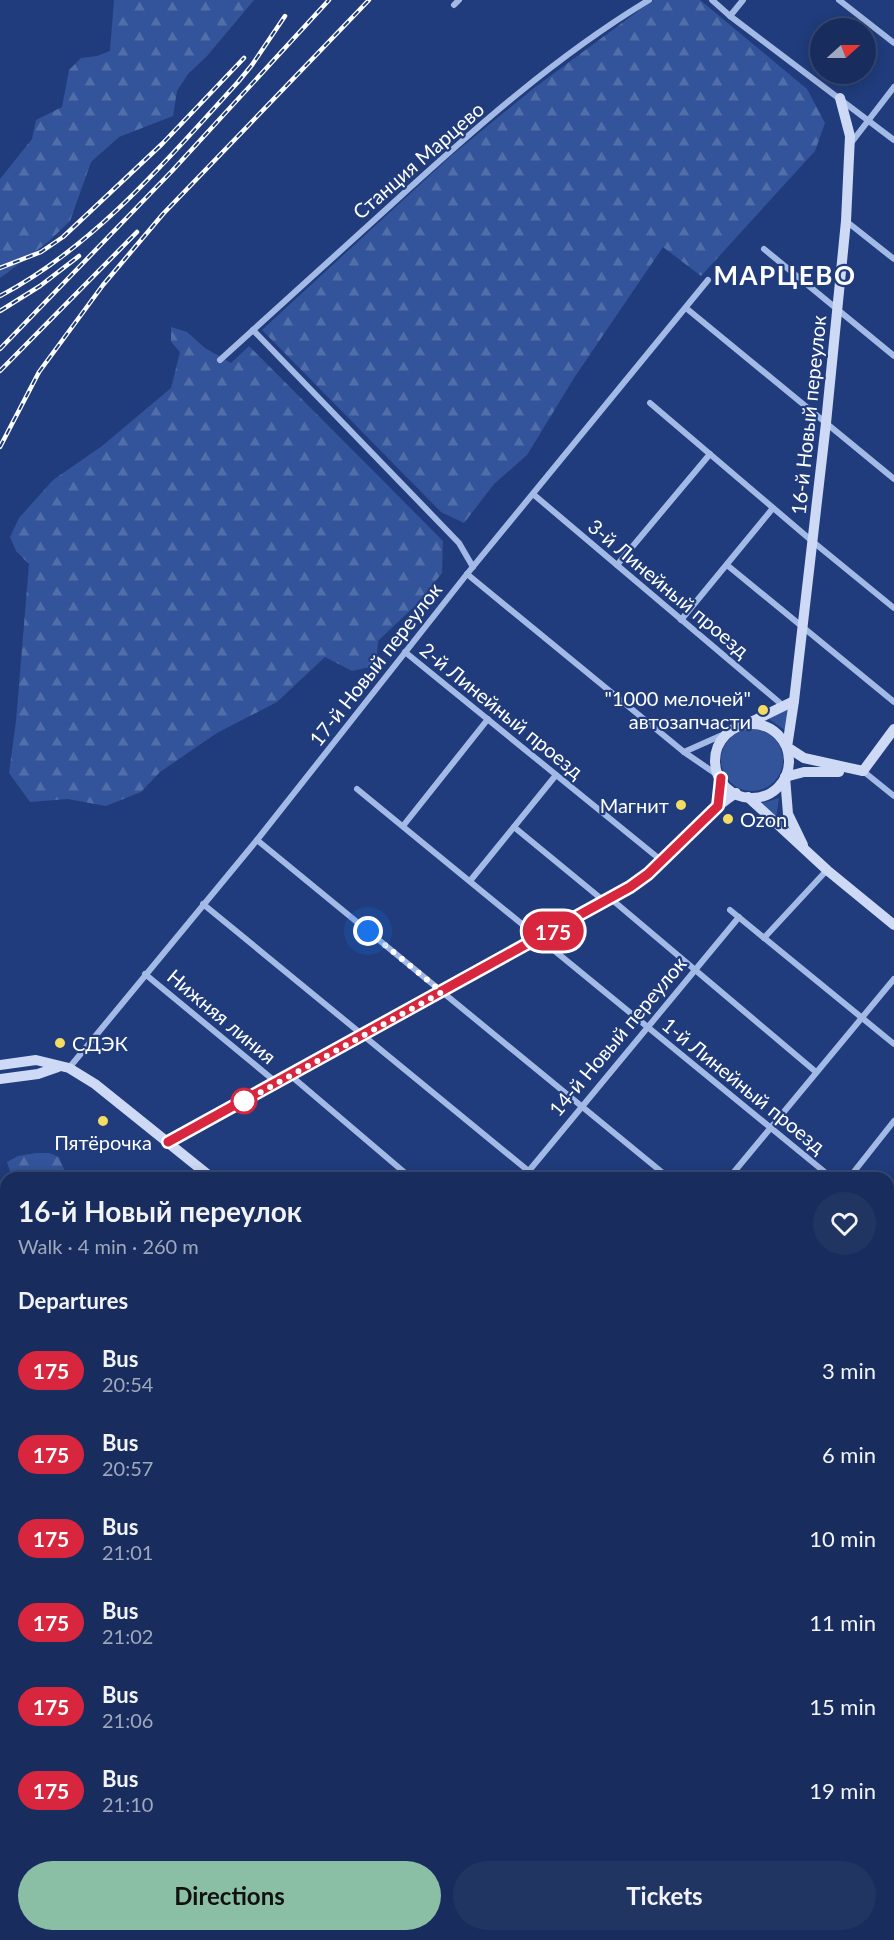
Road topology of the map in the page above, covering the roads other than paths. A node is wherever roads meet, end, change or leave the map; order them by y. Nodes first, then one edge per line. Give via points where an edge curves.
1 (649, 0) edge
2 (712, 0) edge
3 (743, 0) edge
4 (839, 0) edge
5 (730, 16) junction
6 (894, 44) edge
7 (894, 87) edge
8 (840, 98) junction
9 (868, 120) junction
10 (894, 140) edge
11 (850, 144) junction
12 (846, 221) junction
13 (764, 249) dead end
14 (894, 260) edge
15 (708, 280) dead end
16 (686, 308) junction
17 (838, 309) junction
18 (253, 330) junction
19 (894, 356) edge
20 (220, 360) dead end
21 (650, 403) dead end
22 (826, 423) junction
23 (710, 454) junction
24 (894, 479) edge
25 (533, 494) junction
26 (773, 508) junction
27 (812, 542) junction
28 (617, 565) junction
29 (727, 565) junction
30 (473, 567) junction
31 (467, 574) junction
32 (894, 608) edge
33 (681, 620) junction
34 (803, 627) junction
35 (405, 652) junction
36 (794, 701) junction
37 (894, 702) edge
38 (778, 708) junction
39 (488, 719) junction
40 (747, 724) junction
41 (894, 729) edge
42 (729, 732) junction
43 (787, 747) junction
44 (684, 752) junction
45 (863, 771) junction
46 (556, 775) junction
47 (720, 777) junction
48 (786, 777) junction
49 (357, 789) dead end
50 (736, 794) junction
51 (894, 796) edge
52 (748, 797) junction
53 (718, 806) junction
54 (403, 826) junction
55 (514, 828) junction
56 (257, 840) junction
57 (806, 851) junction
58 (662, 861) junction
59 (827, 870) junction
60 (470, 881) junction
61 (607, 899) junction
62 (203, 904) junction
63 (730, 910) dead end
64 (740, 917) junction
65 (894, 925) edge
66 (540, 938) junction
67 (764, 938) junction
68 (695, 970) junction
69 (145, 974) junction
70 (894, 979) edge
71 (442, 992) junction
72 (861, 1017) junction
73 (648, 1028) junction
74 (364, 1036) junction
75 (894, 1044) edge
76 (0, 1065) edge
77 (58, 1066) junction
78 (69, 1068) junction
79 (816, 1072) junction
80 (290, 1075) junction
81 (0, 1079) edge
82 (276, 1083) junction
83 (582, 1107) junction
84 (894, 1121) edge
85 (771, 1127) junction
86 (168, 1142) junction
87 (529, 1171) joint
88 (205, 1172) edge
89 (404, 1172) edge
90 (662, 1172) edge
91 (734, 1172) edge
92 (825, 1172) edge
93 (854, 1172) edge

1 - 18 street, Станция Марцево via 615,20 451,150
2 - 5 street
3 - 5 street
4 - 6 street
5 - 8 street
7 - 9 street
8 - 9 street
8 - 11 main road, 16-й Новый переулок
9 - 10 street
9 - 11 street
11 - 12 main road, 16-й Новый переулок
12 - 14 street
12 - 17 main road, 16-й Новый переулок
13 - 17 street
15 - 16 street, 17-й Новый переулок
16 - 22 street
16 - 25 street, 17-й Новый переулок
17 - 19 street
17 - 22 main road, 16-й Новый переулок
18 - 20 street, Станция Марцево
18 - 30 street via 459,543
21 - 23 street
22 - 24 street
22 - 27 main road, 16-й Новый переулок
23 - 26 street
23 - 28 street
25 - 28 street, 3-й Линейный проезд
25 - 30 street, 17-й Новый переулок
26 - 27 street
26 - 29 street
27 - 32 street
27 - 34 main road, 16-й Новый переулок
28 - 33 street, 3-й Линейный проезд
29 - 33 street
29 - 34 street
30 - 31 street, 17-й Новый переулок
31 - 35 street, 17-й Новый переулок
31 - 44 street
33 - 38 street, 3-й Линейный проезд via 780,703
34 - 36 main road, 16-й Новый переулок
34 - 37 street
35 - 39 street, 2-й Линейный проезд
35 - 56 street, 17-й Новый переулок
36 - 38 main road
36 - 43 main road, 16-й Новый переулок
38 - 40 main road
39 - 46 street, 2-й Линейный проезд
39 - 54 street
40 - 42 main road
40 - 43 main road via 771,729
41 - 45 main road
42 - 44 street
42 - 47 main road via 716,755
43 - 45 main road via 804,758
43 - 48 main road
44 - 47 street
45 - 48 main road via 804,772
45 - 51 street
46 - 55 street
46 - 58 street, 2-й Линейный проезд
47 - 50 main road
47 - 53 main road
48 - 52 main road via 769,794
48 - 57 main road via 788,814
49 - 54 street, 1-й Линейный проезд
50 - 52 main road
50 - 53 main road
52 - 57 main road
53 - 58 main road
54 - 60 street, 1-й Линейный проезд
55 - 60 street
55 - 61 street
56 - 62 street, 17-й Новый переулок
56 - 71 street
57 - 59 main road
58 - 61 main road
59 - 65 main road
59 - 67 street
60 - 66 street, 1-й Линейный проезд
61 - 66 main road
61 - 68 street
62 - 69 street, 17-й Новый переулок
62 - 74 street
63 - 64 street
64 - 67 street
64 - 68 street, 14-й Новый переулок
66 - 71 main road
66 - 73 street, 1-й Линейный проезд
67 - 72 street
68 - 73 street, 14-й Новый переулок
68 - 79 street
69 - 78 street, 17-й Новый переулок
69 - 82 street, Нижняя линия
70 - 72 street
71 - 74 main road
71 - 83 street
72 - 75 street
72 - 79 street
73 - 83 street, 14-й Новый переулок
73 - 85 street, 1-й Линейный проезд
74 - 80 main road
74 - 87 street
76 - 77 main road via 36,1060
77 - 78 main road
77 - 81 main road via 38,1074
78 - 86 main road
79 - 85 street
80 - 82 main road
80 - 89 street, Нижняя линия
82 - 86 main road
83 - 87 street, 14-й Новый переулок
83 - 90 street
84 - 93 street
85 - 91 street
85 - 92 street, 1-й Линейный проезд
86 - 88 main road

